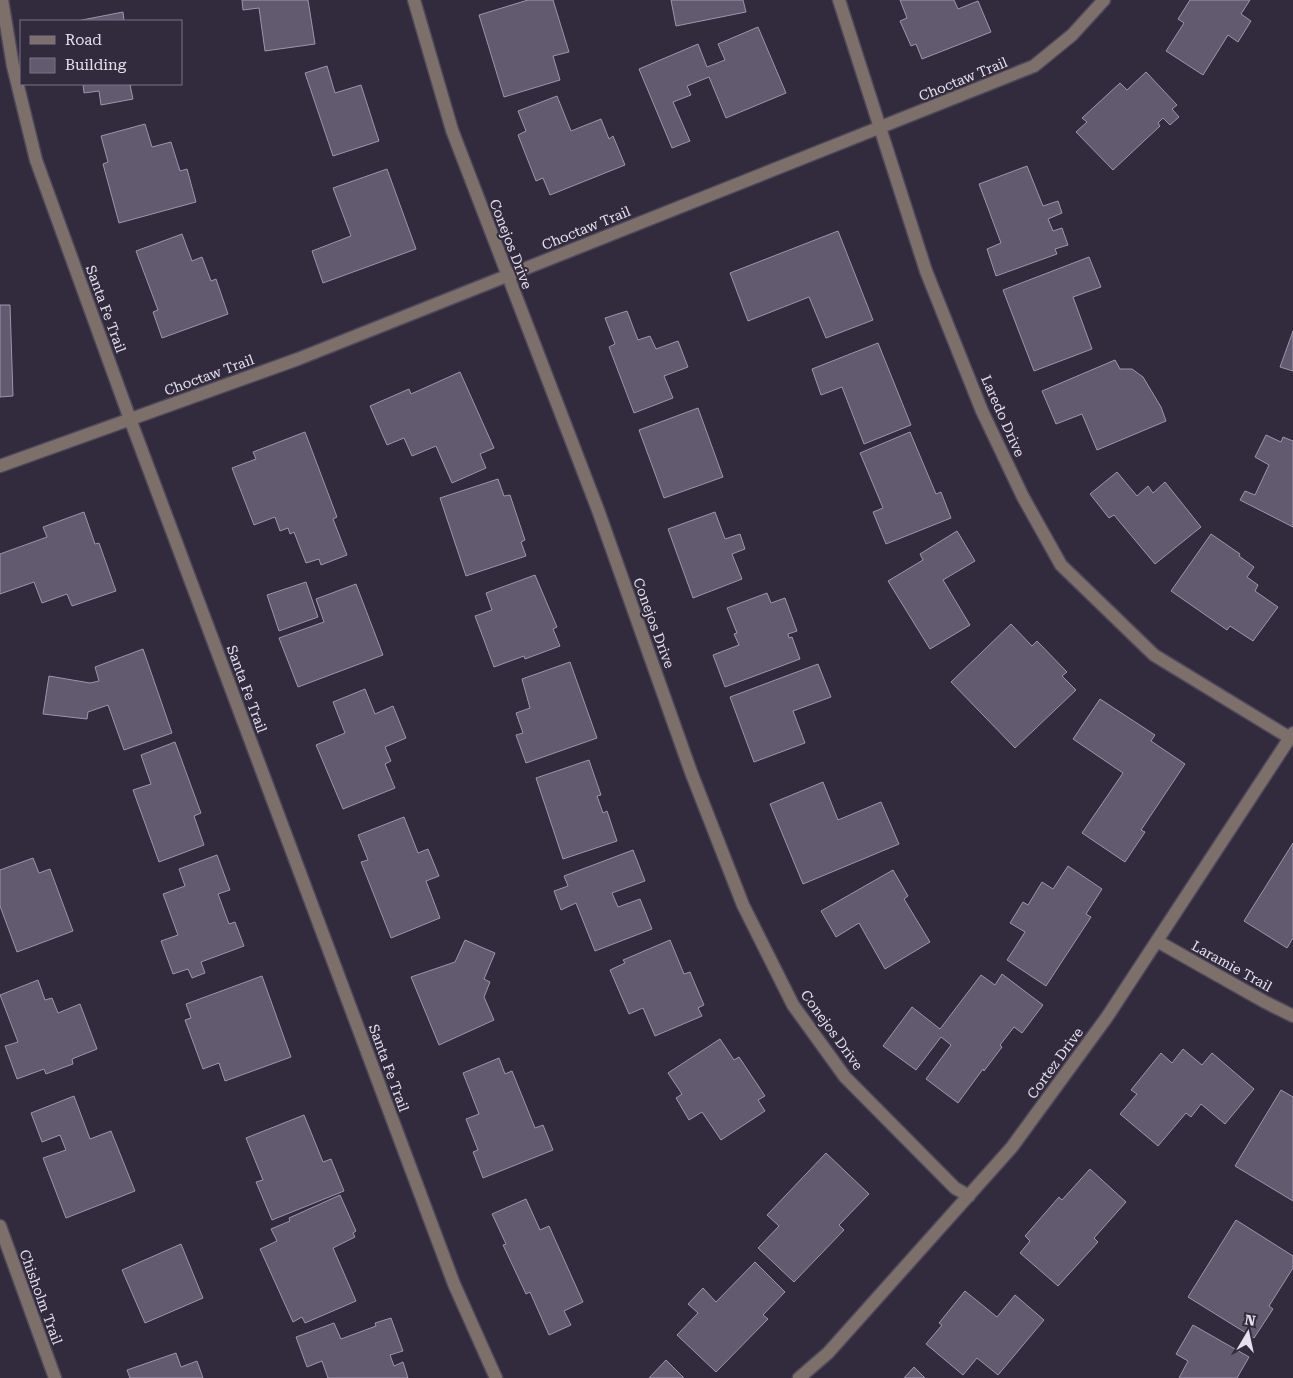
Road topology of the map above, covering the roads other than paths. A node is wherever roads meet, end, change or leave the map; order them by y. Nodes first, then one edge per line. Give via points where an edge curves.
1 (2, 0) edge
2 (414, 0) edge
3 (839, 0) edge
4 (1104, 0) edge
5 (880, 128) junction
6 (507, 276) junction
7 (130, 419) junction
8 (0, 466) edge
9 (1291, 736) edge
10 (1157, 941) junction
11 (1293, 1016) edge
12 (969, 1196) junction
13 (0, 1226) edge
14 (55, 1378) edge
15 (496, 1378) edge
16 (799, 1378) edge

1 - 7 street, Santa Fe Trail via 12,66 36,160
2 - 6 street, Conejos Drive via 452,130
3 - 5 street, Laredo Drive
4 - 5 street, Choctaw Trail via 1072,35 1034,66
5 - 6 street, Choctaw Trail
5 - 9 street, Laredo Drive via 926,270 982,411 1023,497 1061,565 1154,655
6 - 7 street, Choctaw Trail via 298,359
6 - 12 street, Conejos Drive via 598,510 740,896 793,1005 846,1077 955,1188
7 - 8 street, Choctaw Trail
7 - 15 street, Santa Fe Trail via 454,1284
9 - 10 street, Cortez Drive
10 - 11 street, Laramie Trail
10 - 12 street, Cortez Drive via 1107,1017 1012,1147
12 - 16 street, Cortez Drive via 828,1353
13 - 14 street, Chisholm Trail

